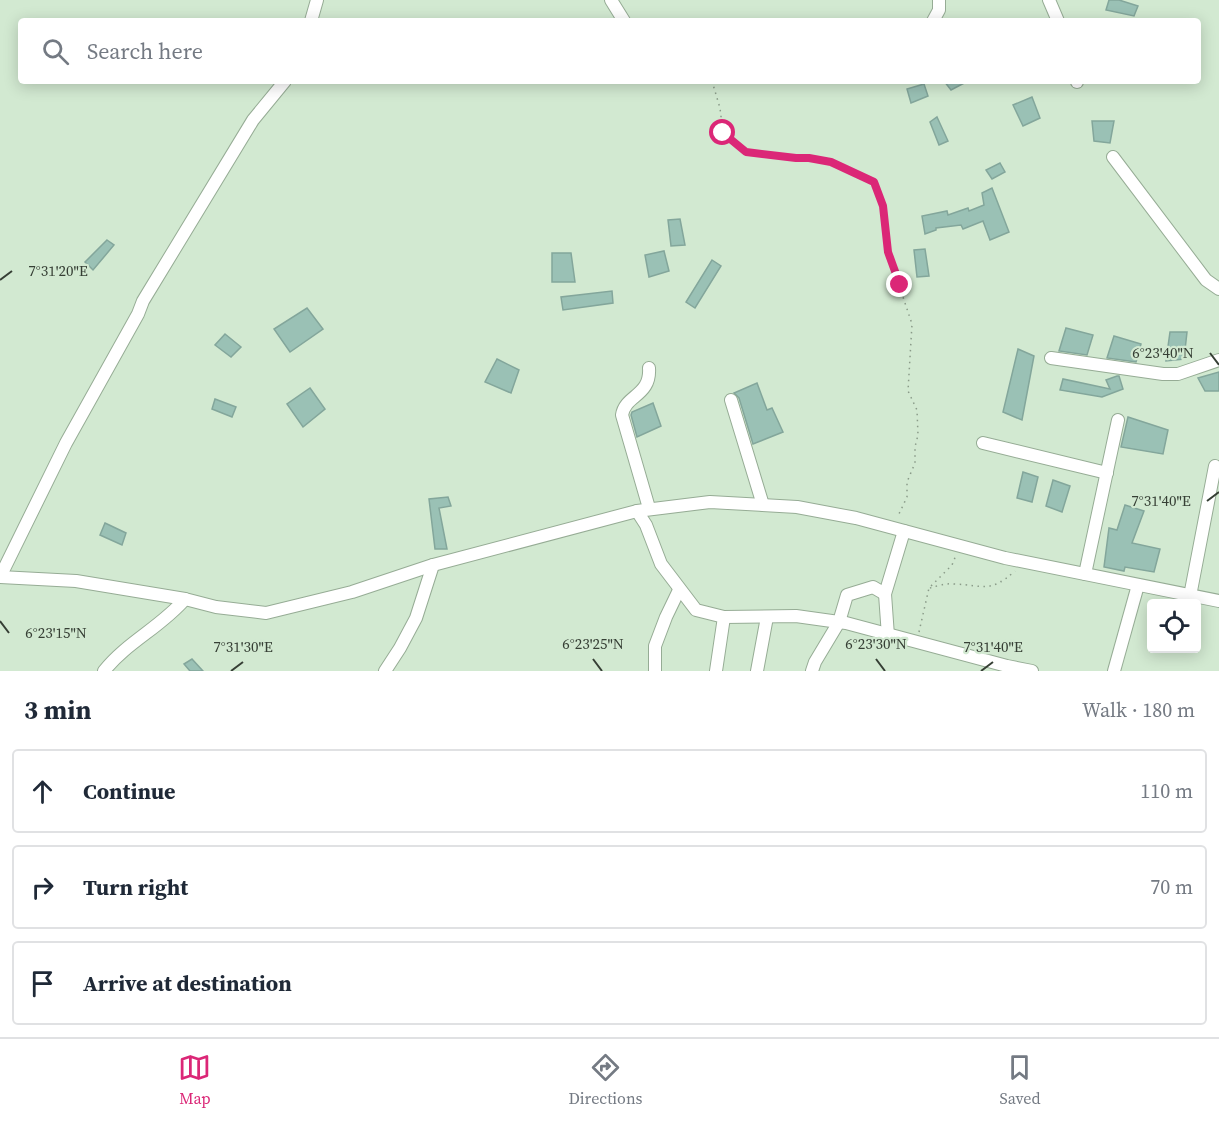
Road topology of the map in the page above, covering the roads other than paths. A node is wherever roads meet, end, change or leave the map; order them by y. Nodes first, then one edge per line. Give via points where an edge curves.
1 (317, 0) edge
2 (611, 0) edge
3 (939, 0) edge
4 (1049, 0) edge
5 (311, 18) edge
6 (622, 18) edge
7 (935, 18) edge
8 (1057, 18) edge
9 (283, 84) edge
10 (1113, 157) dead end
11 (1219, 289) edge
12 (1051, 358) dead end
13 (1219, 360) edge
14 (649, 368) dead end
15 (731, 400) dead end
16 (1118, 420) dead end
17 (983, 444) dead end
18 (1215, 466) dead end
19 (1107, 473) junction
20 (1214, 497) edge
21 (763, 505) junction
22 (643, 510) junction
23 (900, 530) junction
24 (433, 565) junction
25 (1085, 574) junction
26 (0, 577) edge
27 (1138, 585) junction
28 (679, 590) junction
29 (885, 594) junction
30 (1190, 596) junction
31 (185, 599) junction
32 (1219, 601) edge
33 (723, 616) junction
34 (767, 617) junction
35 (838, 622) junction
36 (888, 636) junction
37 (104, 671) edge
38 (385, 671) edge
39 (655, 671) edge
40 (716, 671) edge
41 (758, 671) edge
42 (812, 671) edge
43 (1032, 671) edge
44 (1114, 671) edge

1 - 5 street
2 - 6 street
3 - 7 street
4 - 8 street
9 - 26 street via 253,120 143,301
10 - 11 street via 1206,280
12 - 13 street via 1163,374 1178,374
14 - 22 street via 650,378 645,387 623,408 622,415
15 - 21 street
16 - 19 street
17 - 19 street
18 - 20 street
19 - 25 street
20 - 30 street
21 - 22 street via 710,502
21 - 23 street via 856,518
22 - 24 street
22 - 28 street via 661,564
23 - 25 street
23 - 29 street
24 - 31 street via 352,592 266,613
24 - 38 street via 416,618
25 - 27 street
26 - 31 street via 76,581
27 - 30 street
27 - 44 street
28 - 33 street via 696,610
28 - 39 street via 655,646
29 - 35 street via 873,587 847,595
29 - 36 street
30 - 32 street
31 - 37 street
33 - 34 street
33 - 40 street
34 - 35 street via 796,616
34 - 41 street
35 - 36 street
35 - 42 street
36 - 43 street

